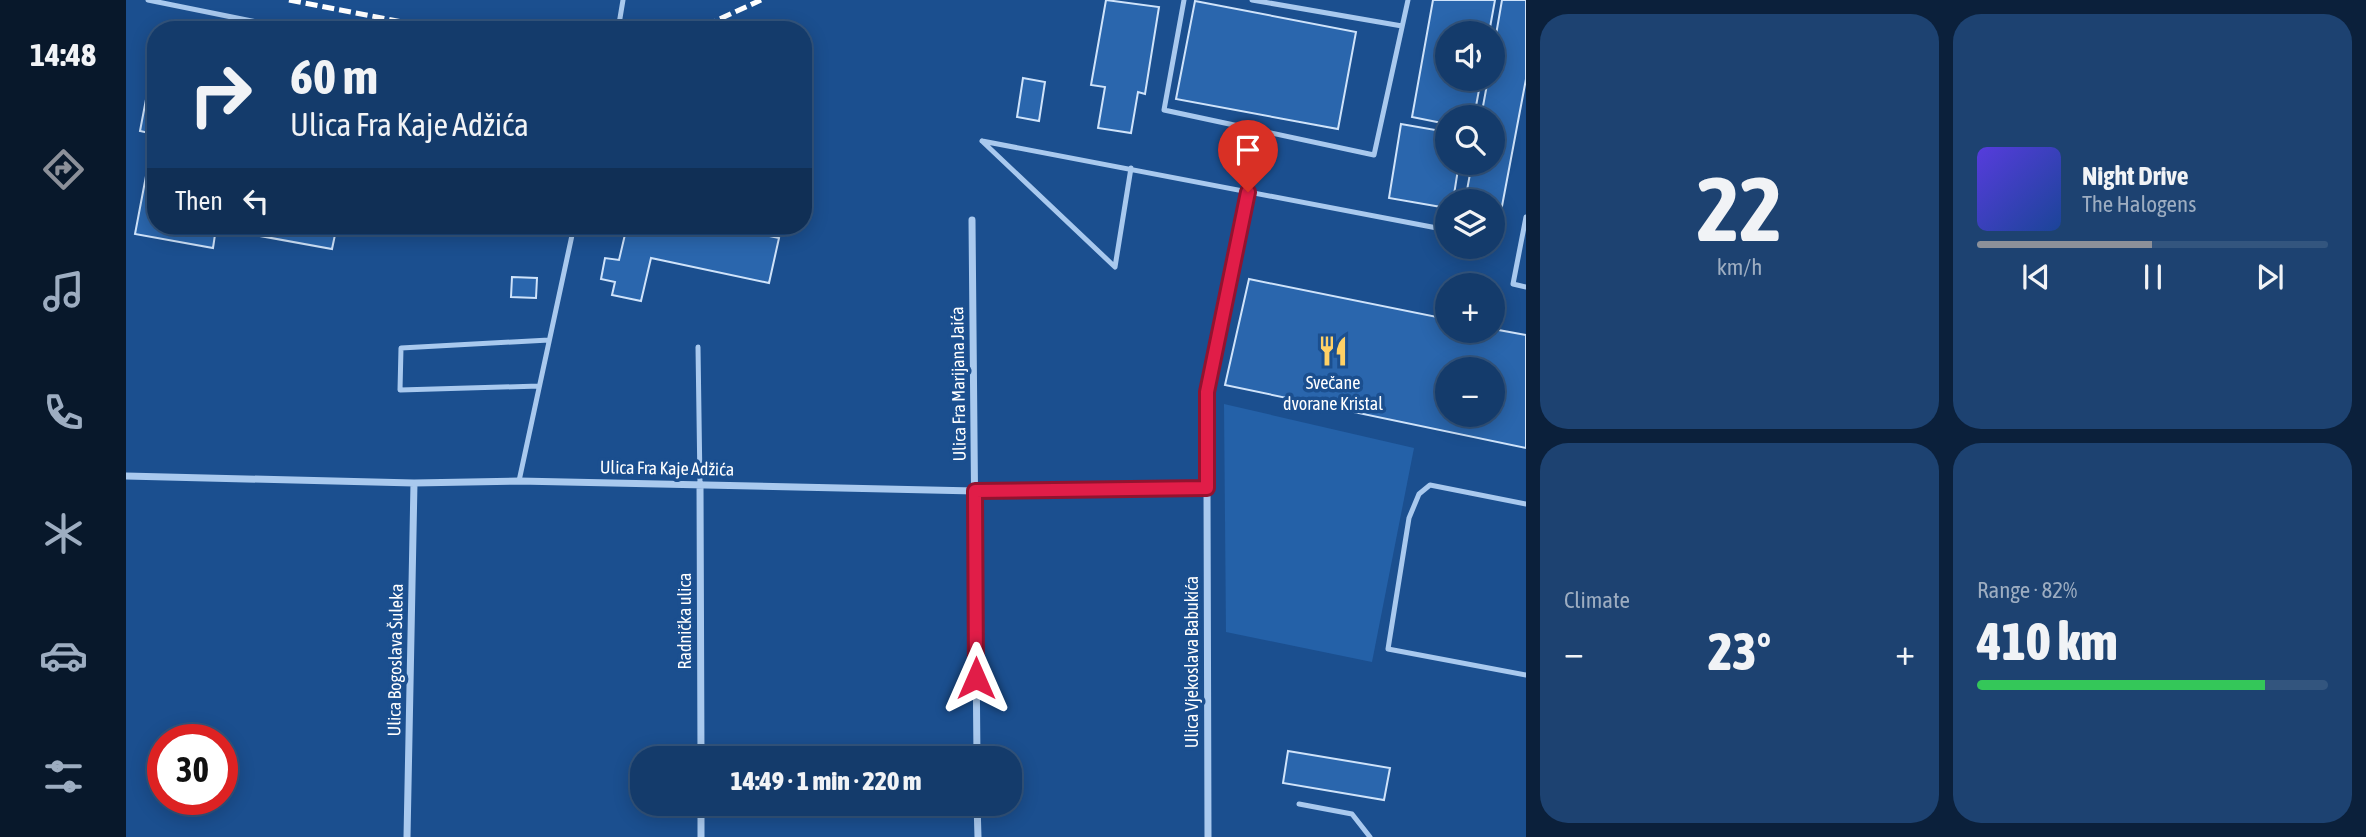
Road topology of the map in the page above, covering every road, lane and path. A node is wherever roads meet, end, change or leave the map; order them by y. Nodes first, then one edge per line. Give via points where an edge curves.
1 (148, 0) edge
2 (623, 0) edge
3 (1184, 0) edge
4 (1252, 0) edge
5 (1408, 0) edge
6 (252, 21) edge
7 (620, 21) edge
8 (1402, 26) junction
9 (1131, 168) junction
10 (1248, 192) junction
11 (1526, 217) edge
12 (972, 220) dead end
13 (1435, 228) edge
14 (573, 235) edge
15 (1526, 287) edge
16 (549, 340) junction
17 (698, 347) dead end
18 (540, 386) junction
19 (126, 477) edge
20 (520, 481) junction
21 (414, 483) junction
22 (700, 484) junction
23 (1207, 488) junction
24 (975, 491) junction
25 (1526, 504) edge
26 (1526, 675) edge
27 (701, 746) edge
28 (977, 746) edge
29 (1299, 804) dead end
30 (701, 816) edge
31 (977, 816) edge
32 (407, 837) edge
33 (701, 837) edge
34 (978, 837) edge
35 (1208, 837) edge
36 (1370, 837) edge

1 - 6 lane
2 - 7 lane
3 - 8 lane via 1164,110 1374,155
4 - 8 lane
5 - 8 lane
9 - 9 lane via 1115,267 982,141 1063,156
9 - 10 lane
10 - 13 lane
10 - 23 lane via 1207,392
11 - 15 lane via 1513,284
12 - 24 street, Ulica Fra Marijana Jaića
14 - 16 lane
16 - 18 lane
16 - 18 lane via 401,348 400,390
17 - 22 lane
18 - 20 lane
19 - 21 street, Ulica Fra Kaje Adžića
20 - 21 street, Ulica Fra Kaje Adžića
20 - 22 street, Ulica Fra Kaje Adžića
21 - 32 street, Ulica Bogoslava Šuleka
22 - 24 street, Ulica Fra Kaje Adžića
22 - 27 street, Radnička ulica
23 - 24 street, Ulica Fra Kaje Adžića
23 - 35 street, Ulica Vjekoslava Babukića
24 - 28 street, Ulica Fra Marijana Jaića
25 - 26 lane via 1430,485 1419,494 1409,518 1388,649
29 - 36 lane via 1352,814
30 - 33 street
31 - 34 street

